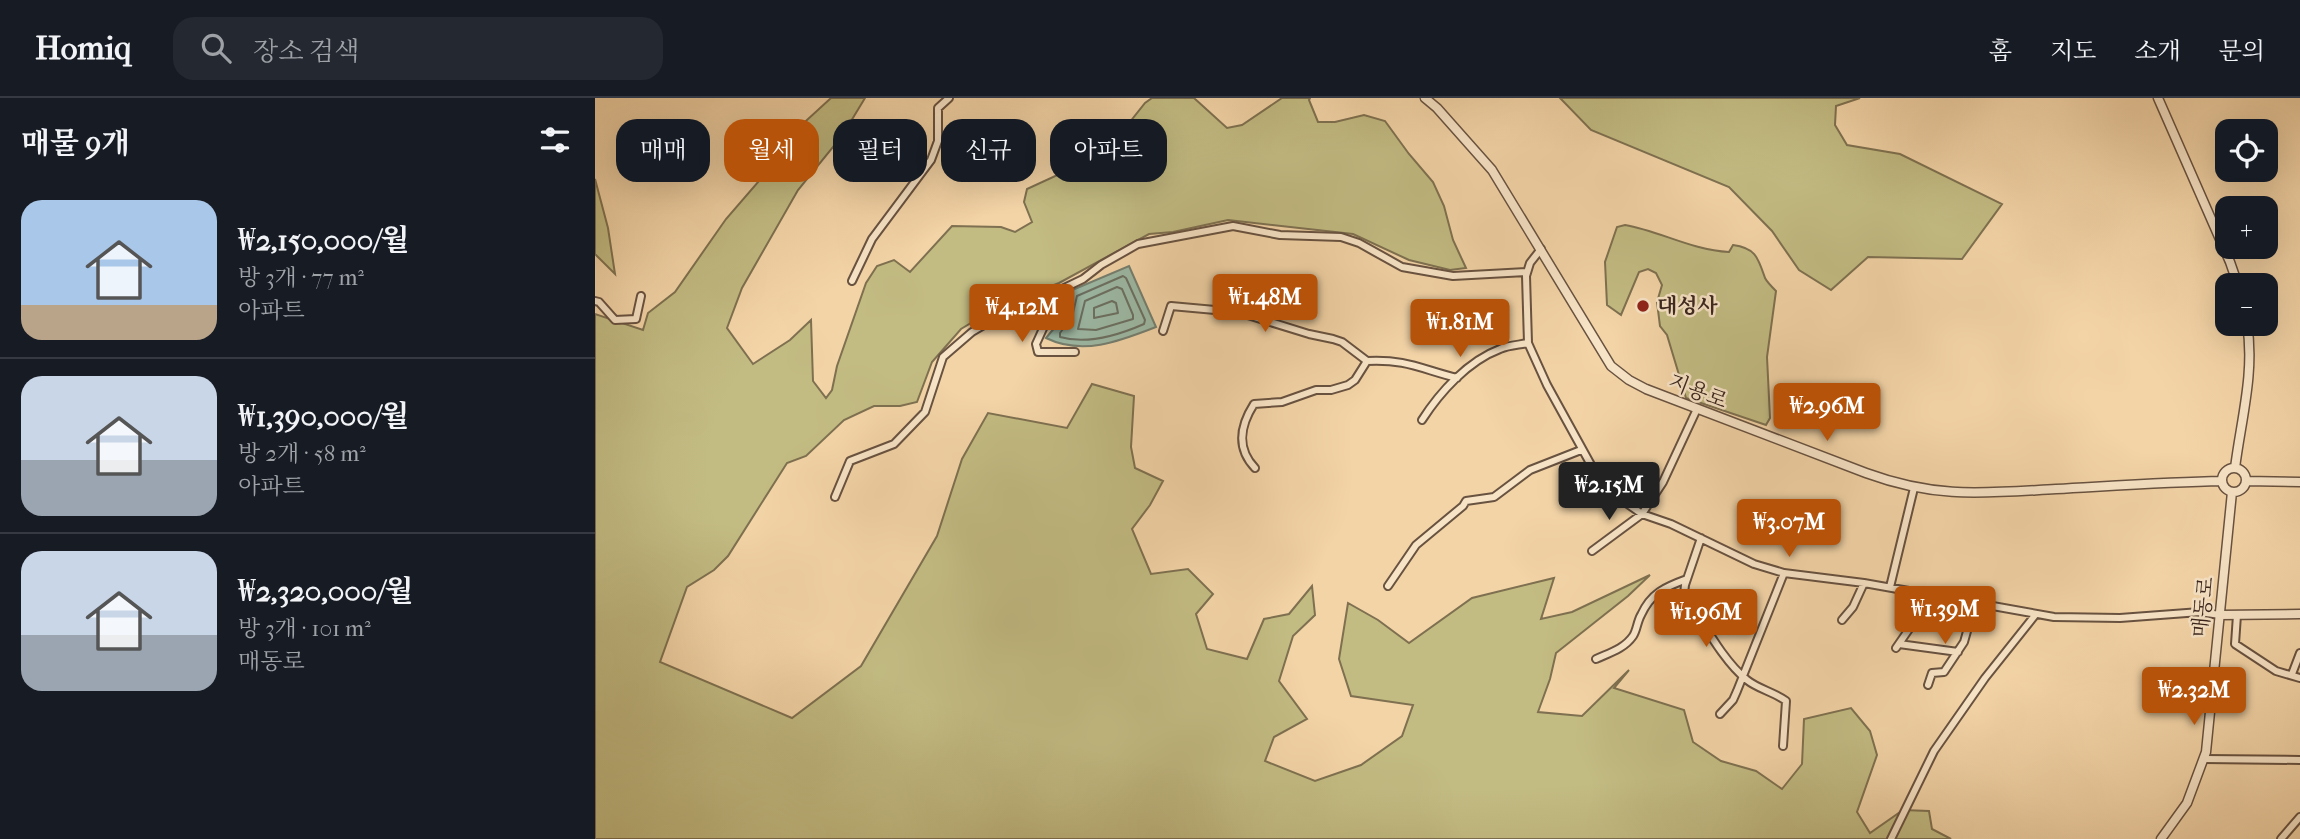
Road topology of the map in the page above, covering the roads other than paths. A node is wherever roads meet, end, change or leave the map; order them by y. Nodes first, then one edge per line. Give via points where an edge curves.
1 (949, 98) edge
2 (1425, 98) edge
3 (2158, 98) edge
4 (1541, 249) junction
5 (1527, 272) junction
6 (2234, 273) edge
7 (852, 281) dead end
8 (1061, 289) junction
9 (641, 296) dead end
10 (595, 301) edge
11 (1163, 331) dead end
12 (2248, 336) edge
13 (1528, 344) junction
14 (1075, 352) dead end
15 (1367, 362) junction
16 (1457, 378) junction
17 (1697, 409) junction
18 (1422, 420) dead end
19 (1581, 450) junction
20 (1255, 467) dead end
21 (2235, 468) junction
22 (2222, 481) junction
23 (2246, 481) junction
24 (2300, 482) edge
25 (1914, 488) junction
26 (2232, 492) junction
27 (835, 498) dead end
28 (1642, 514) junction
29 (1701, 538) junction
30 (1592, 551) dead end
31 (1784, 573) junction
32 (1687, 579) junction
33 (1864, 583) junction
34 (1388, 586) dead end
35 (1890, 587) junction
36 (1932, 596) junction
37 (1975, 603) junction
38 (2036, 614) junction
39 (2300, 614) edge
40 (2220, 615) junction
41 (2237, 615) junction
42 (1842, 621) dead end
43 (1958, 652) junction
44 (2300, 653) edge
45 (1596, 659) dead end
46 (2292, 674) junction
47 (1743, 675) junction
48 (2300, 678) edge
49 (1928, 685) dead end
50 (1720, 714) dead end
51 (1783, 746) dead end
52 (2204, 759) junction
53 (2300, 760) edge
54 (2299, 818) edge
55 (2165, 837) edge
56 (1891, 839) edge
57 (2281, 839) edge

1 - 7 street via 938,108 938,141 931,160 872,239
2 - 4 street, 지용로 via 1492,170
3 - 6 street
4 - 5 street
4 - 17 street, 지용로 via 1611,366 1646,390
5 - 8 street via 1453,276 1402,267 1341,237 1280,235 1233,226 1138,244
5 - 13 street
8 - 14 street via 1036,344 1038,352
8 - 27 street via 1017,300 943,357 925,412 894,444 850,461
9 - 10 street via 636,319 615,320
11 - 15 street via 1171,306 1225,308 1342,342
12 - 21 street via 2248,383
13 - 16 street via 1488,354
13 - 19 street
15 - 16 street via 1391,360
15 - 20 street via 1348,385 1282,402 1254,404 1241,446
16 - 18 street
17 - 25 street, 지용로
17 - 28 street via 1663,482
19 - 28 street via 1609,491
19 - 34 street via 1530,470 1494,497 1466,501 1416,545
21 - 22 street via 2225,472
21 - 23 street via 2243,471
22 - 25 street, 지용로 via 1970,494
22 - 26 street
23 - 24 street
23 - 26 street via 2241,491
25 - 35 street
26 - 40 street, 매동로
28 - 29 street
28 - 30 street
29 - 31 street
29 - 32 street
31 - 33 street
31 - 47 street
32 - 45 street via 1653,595 1632,639 1616,652
32 - 47 street via 1684,594
33 - 35 street
33 - 42 street
35 - 36 street
36 - 37 street
36 - 43 street via 1898,646
37 - 38 street
37 - 43 street
38 - 40 street via 2084,619 2200,612
38 - 56 street via 1934,751
39 - 41 street
40 - 41 street
40 - 52 street, 매동로
41 - 46 street via 2235,644 2276,671
43 - 49 street via 1944,672 1932,673
44 - 46 street
46 - 48 street
47 - 50 street via 1733,700
47 - 51 street via 1786,701
52 - 53 street
52 - 55 street, 매동로 via 2187,803
54 - 57 street

